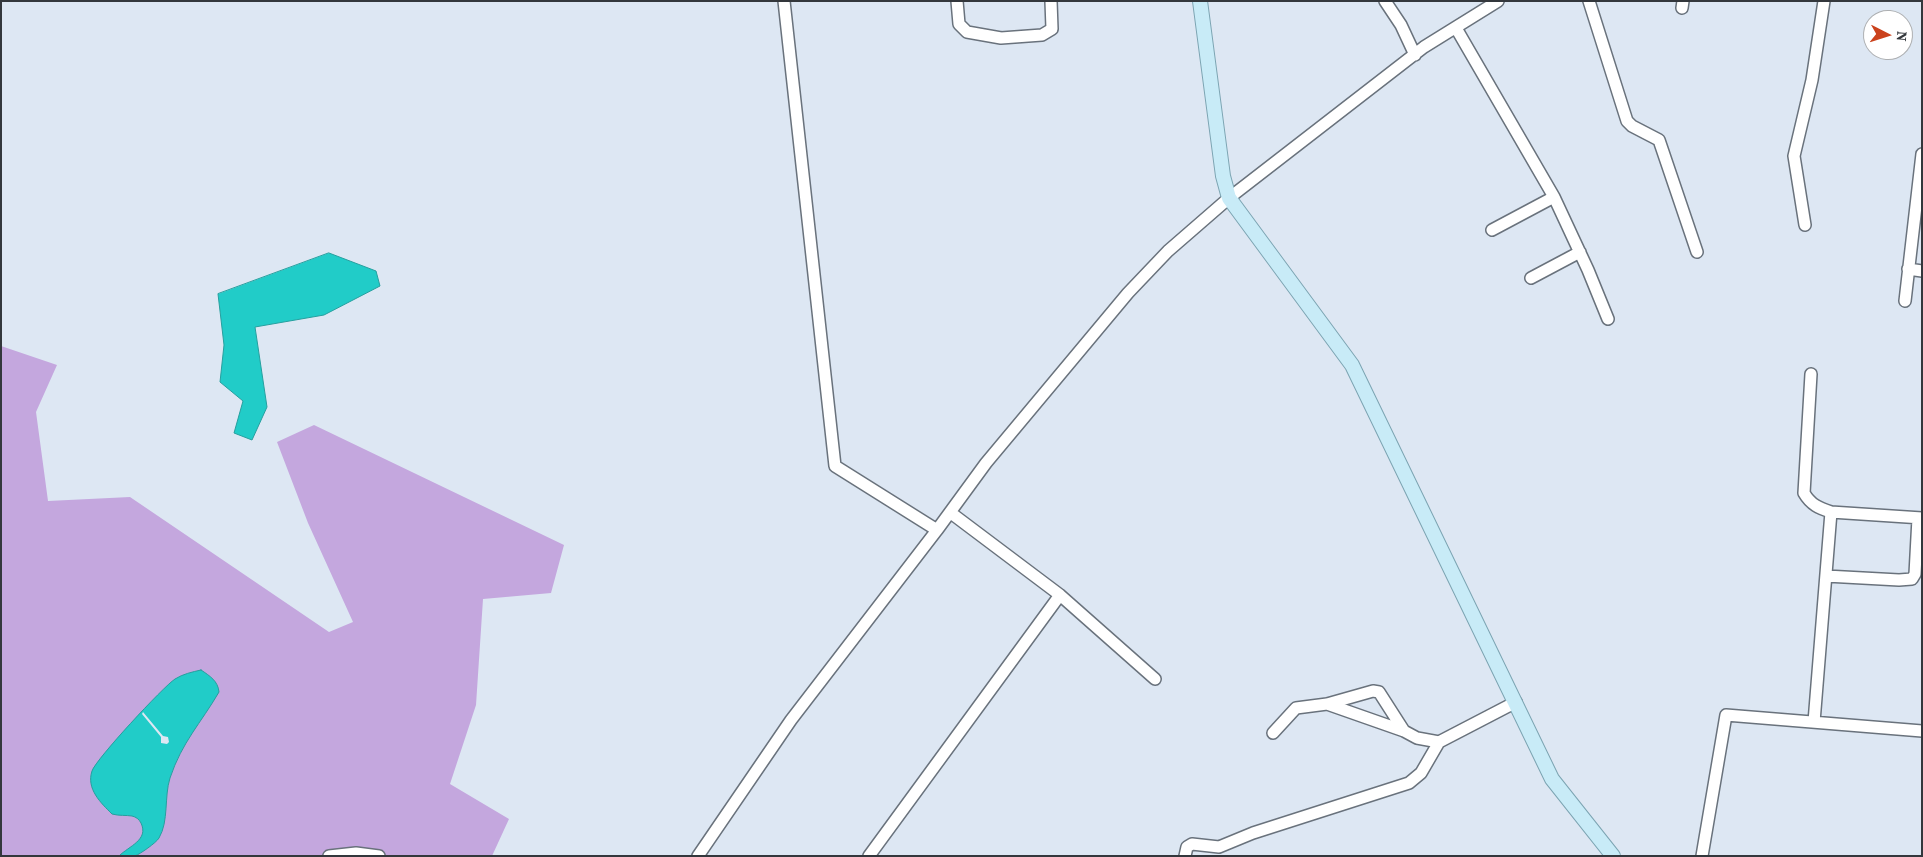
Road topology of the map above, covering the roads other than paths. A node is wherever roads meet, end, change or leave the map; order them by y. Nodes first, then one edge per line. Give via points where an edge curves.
1 (784, 1) edge
2 (957, 1) edge
3 (1051, 1) edge
4 (1200, 1) edge
5 (1386, 1) edge
6 (1498, 1) edge
7 (1589, 1) edge
8 (1824, 1) edge
9 (1456, 28) junction
10 (1414, 55) junction
11 (1922, 154) edge
12 (1554, 197) junction
13 (1919, 197) edge
14 (1228, 198) junction
15 (1804, 225) dead end
16 (1492, 230) dead end
17 (1916, 245) edge
18 (1580, 252) junction
19 (1698, 252) dead end
20 (1908, 269) junction
21 (1922, 271) edge
22 (1531, 278) dead end
23 (1905, 301) dead end
24 (1608, 319) dead end
25 (1811, 374) dead end
26 (1832, 512) junction
27 (950, 513) junction
28 (1920, 518) edge
29 (937, 530) junction
30 (1826, 576) junction
31 (1060, 595) junction
32 (1155, 679) dead end
33 (1516, 702) junction
34 (1327, 704) junction
35 (1814, 722) junction
36 (1404, 731) junction
37 (1922, 731) edge
38 (1272, 733) dead end
39 (1439, 742) junction
40 (329, 856) edge
41 (379, 856) edge
42 (698, 856) edge
43 (869, 856) edge
44 (1185, 856) edge
45 (1613, 856) edge
46 (1702, 856) edge

1 - 29 street via 835,466
2 - 3 street via 959,24 967,32 1001,38 1042,35 1052,29
4 - 14 main road
5 - 10 street
6 - 9 street
7 - 19 street via 1627,121 1659,140
8 - 15 street via 1812,80 1794,156
9 - 10 street
9 - 12 street
10 - 14 street
11 - 13 street
12 - 16 street
12 - 18 street
13 - 17 street
14 - 27 street via 1168,251 1128,293 986,463
14 - 33 main road via 1352,364
17 - 20 street
18 - 22 street
18 - 24 street
20 - 21 street
20 - 23 street
25 - 26 street via 1804,493 1811,503
26 - 28 street
26 - 30 street
27 - 29 street
27 - 31 street
28 - 30 street via 1912,579
29 - 42 street via 791,720
30 - 35 street
31 - 32 street
31 - 43 street
33 - 39 street
33 - 45 main road via 1552,779
34 - 36 street
34 - 36 street via 1378,692
34 - 38 street via 1296,708
35 - 37 street
35 - 46 street via 1726,715
36 - 39 street via 1417,738
39 - 44 street via 1421,773 1409,783 1219,847 1192,844 1187,847
40 - 41 street via 356,853

